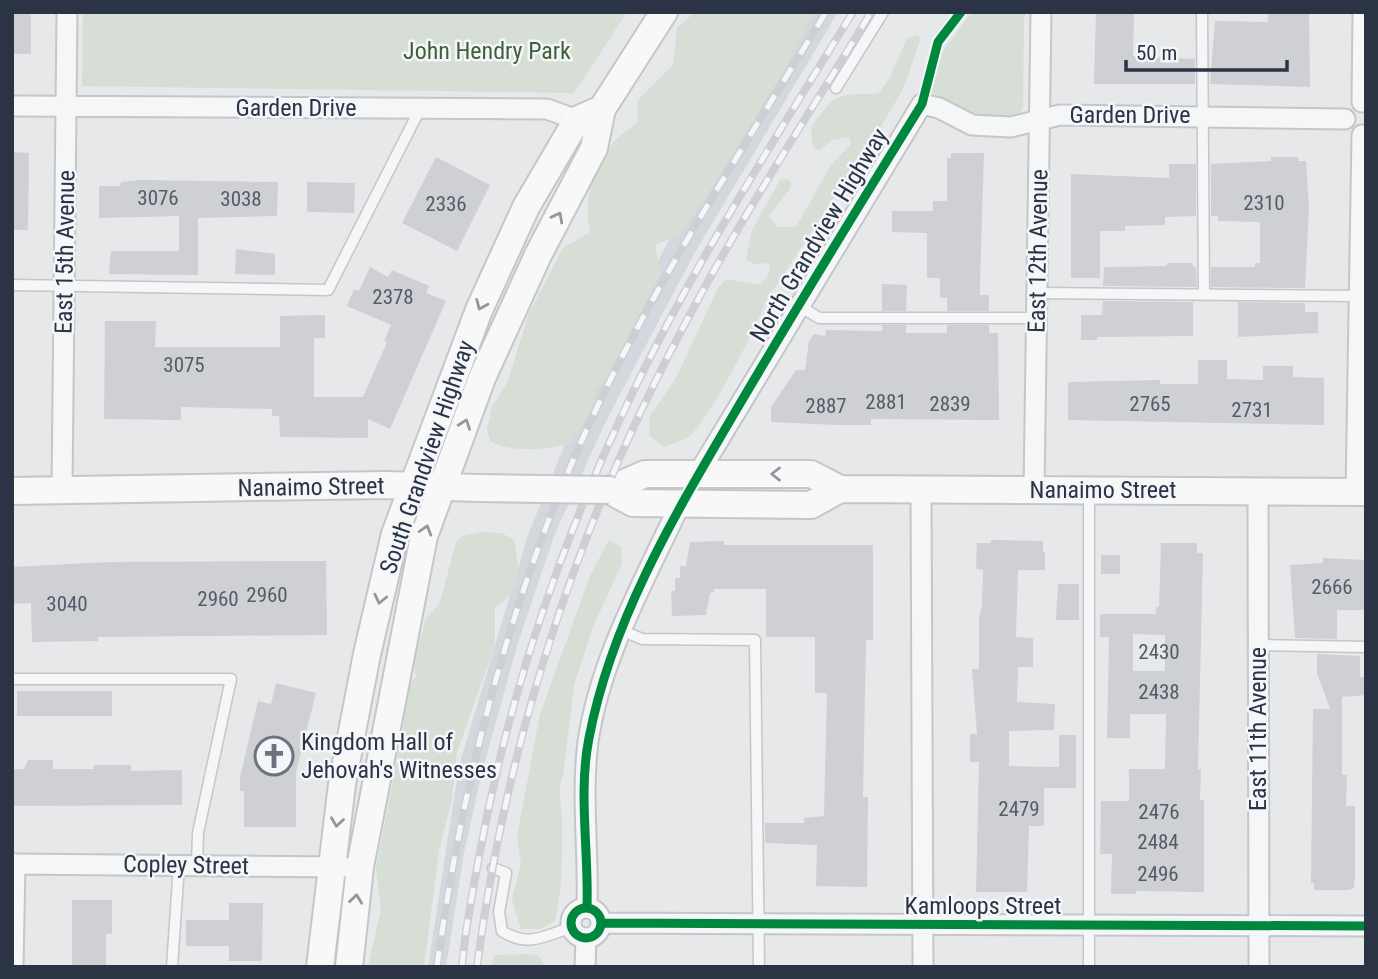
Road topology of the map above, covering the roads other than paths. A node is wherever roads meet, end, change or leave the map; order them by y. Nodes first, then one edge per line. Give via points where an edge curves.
1 (67, 12) edge
2 (664, 12) edge
3 (883, 12) edge
4 (1041, 12) edge
5 (1202, 12) edge
6 (1363, 12) edge
7 (836, 88) dead end
8 (1364, 102) edge
9 (922, 104) joint
10 (12, 106) edge
11 (65, 106) junction
12 (601, 108) junction
13 (420, 109) junction
14 (1203, 115) junction
15 (1039, 119) junction
16 (1345, 119) junction
17 (577, 120) junction
18 (1364, 134) edge
19 (12, 285) edge
20 (64, 286) junction
21 (1038, 293) junction
22 (1204, 295) junction
23 (1362, 296) edge
24 (798, 304) junction
25 (1037, 318) junction
26 (698, 474) junction
27 (414, 487) junction
28 (440, 488) junction
29 (841, 489) junction
30 (609, 490) junction
31 (921, 490) junction
32 (1034, 490) junction
33 (1089, 490) junction
34 (12, 491) edge
35 (62, 491) junction
36 (1258, 491) junction
37 (1361, 492) edge
38 (680, 504) junction
39 (621, 630) junction
40 (1258, 645) junction
41 (1366, 647) edge
42 (12, 679) edge
43 (13, 864) edge
44 (188, 865) junction
45 (330, 867) junction
46 (360, 867) junction
47 (493, 868) dead end
48 (587, 908) junction
49 (601, 923) junction
50 (759, 923) junction
51 (1089, 925) junction
52 (923, 926) junction
53 (1259, 926) junction
54 (1366, 926) edge
55 (579, 933) junction
56 (13, 967) edge
57 (172, 967) edge
58 (320, 967) edge
59 (349, 967) edge
60 (585, 967) edge
61 (759, 967) edge
62 (923, 967) edge
63 (1089, 967) edge
64 (1258, 967) edge

1 - 11 street, East 15th Avenue
2 - 12 main road, South Grandview Highway
3 - 7 lane
4 - 15 street, East 12th Avenue
5 - 14 lane
6 - 8 street
8 - 16 street via 1352,105
9 - 15 street, Garden Drive via 972,125 1011,127
9 - 24 street, North Grandview Highway
10 - 11 street, Garden Drive
11 - 13 street, Garden Drive
11 - 20 street, East 15th Avenue
12 - 17 main road
28 -> 12 main road, South Grandview Highway via 517,298 594,148
13 - 17 street, Garden Drive via 547,108
13 - 20 lane via 328,290
14 - 15 street, Garden Drive
14 - 16 street, Garden Drive
14 - 22 lane
15 - 21 street, East 12th Avenue
16 - 18 street via 1352,131
17 -> 27 main road, South Grandview Highway via 526,207 478,310
18 - 23 street
19 - 20 lane
20 - 35 street, East 15th Avenue
21 - 22 lane
21 - 25 street, East 12th Avenue
22 - 23 lane
23 - 37 street
24 - 25 lane via 819,318
24 - 26 street, North Grandview Highway
25 - 32 street, East 12th Avenue
29 -> 26 main road, Nanaimo Street via 811,474
26 - 30 main road, Nanaimo Street via 645,474
27 - 28 main road, Nanaimo Street
27 - 35 main road, Nanaimo Street
27 -> 45 main road, South Grandview Highway via 395,534 367,654
28 - 30 main road, Nanaimo Street, bridge
46 -> 28 main road, South Grandview Highway via 424,536
29 - 31 main road, Nanaimo Street
29 - 38 main road, Nanaimo Street via 811,505
30 - 38 main road, Nanaimo Street via 633,503
31 - 32 main road, Nanaimo Street
31 - 52 street
32 - 33 main road, Nanaimo Street
33 - 36 main road, Nanaimo Street
33 - 51 lane
34 - 35 main road, Nanaimo Street
36 - 37 main road, Nanaimo Street
36 - 40 street, East 11th Avenue
38 - 39 street
39 - 48 street via 588,742
39 - 50 lane via 642,639 755,640
40 - 41 lane
40 - 53 street, East 11th Avenue
42 - 44 lane via 231,680
43 - 44 street, Copley Street
43 - 56 street
44 - 45 street, Copley Street
44 - 57 lane
45 - 46 street, Copley Street
45 - 58 main road, South Grandview Highway
59 -> 46 main road, South Grandview Highway
47 - 55 lane via 506,873 499,912 502,931 526,942
48 - 49 street via 597,911
48 - 55 street via 574,913
49 - 50 street, Kamloops Street
49 - 55 street via 596,935
50 - 52 street, Kamloops Street
50 - 61 lane
51 - 52 street, Kamloops Street
51 - 53 street, Kamloops Street
51 - 63 lane
52 - 62 street
53 - 54 street, Kamloops Street
53 - 64 street, East 11th Avenue
55 - 60 street

